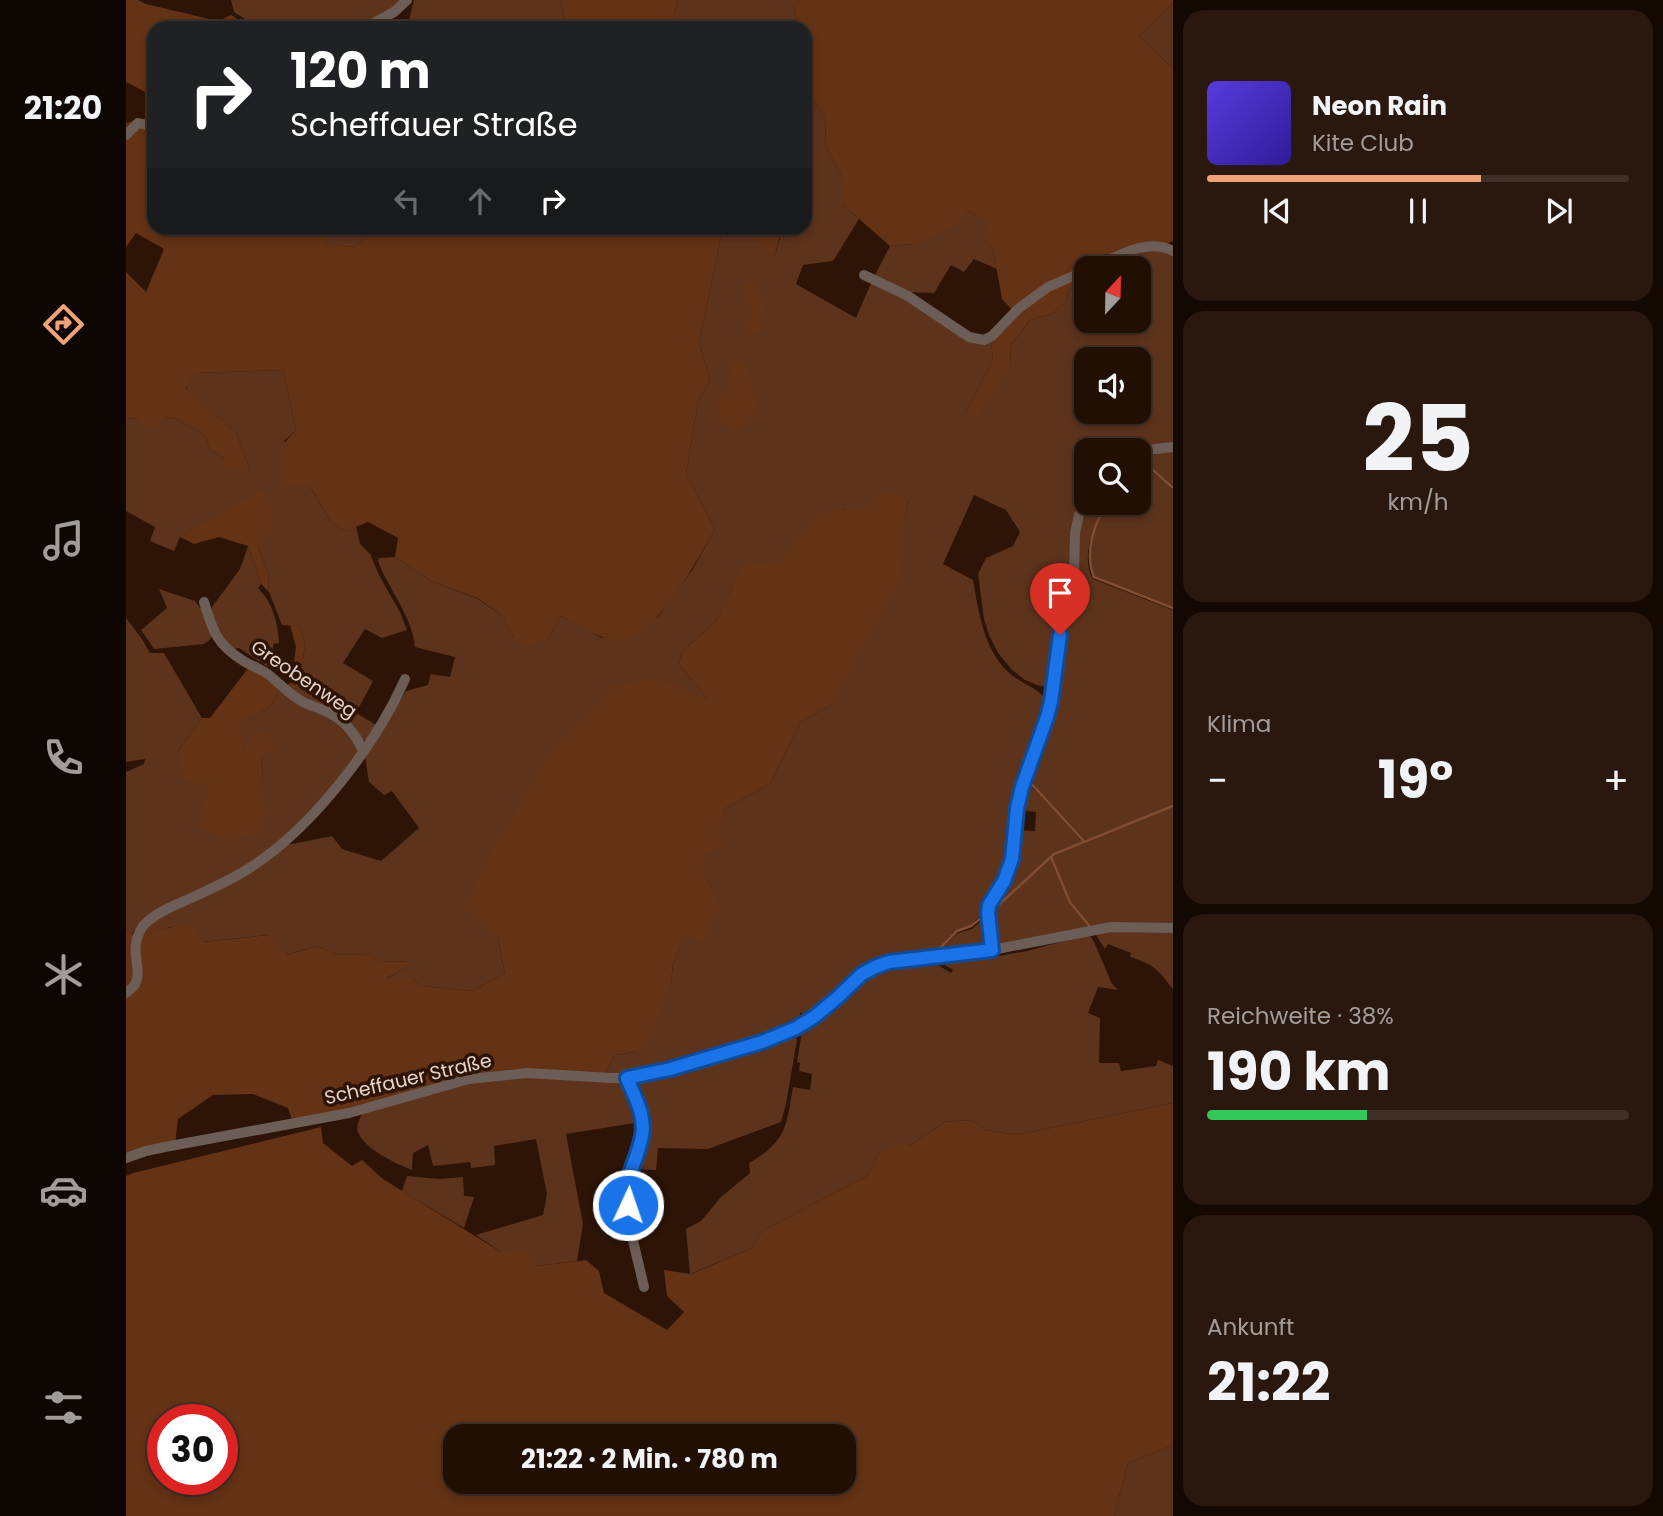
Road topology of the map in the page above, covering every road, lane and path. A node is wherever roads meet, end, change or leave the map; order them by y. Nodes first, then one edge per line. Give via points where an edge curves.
1 (407, 0) edge
2 (378, 21) edge
3 (147, 125) edge
4 (126, 135) edge
5 (1173, 251) edge
6 (1119, 256) edge
7 (864, 275) dead end
8 (1074, 276) edge
9 (1173, 447) edge
10 (1151, 450) edge
11 (1079, 515) edge
12 (204, 602) dead end
13 (405, 679) dead end
14 (363, 751) junction
15 (1173, 928) edge
16 (992, 950) junction
17 (126, 993) edge
18 (627, 1078) junction
19 (126, 1158) edge
20 (644, 1287) dead end

1 - 2 street
3 - 4 street via 138,123
5 - 6 street via 1148,246
7 - 8 street via 908,296 969,337 984,340 1048,287
9 - 10 street
11 - 16 street via 1074,575 1051,702 1022,787 1012,859 989,905
12 - 14 street, Greobenweg via 219,641 293,697 340,719
13 - 14 street
14 - 17 street via 329,797 290,837 251,867 144,925 132,951 135,985
15 - 16 street, Scheffauer Straße via 1111,927
16 - 18 street, Scheffauer Straße via 889,962 862,974 796,1028 736,1050
18 - 19 street, Scheffauer Straße via 510,1073 469,1079 349,1113
18 - 20 street via 643,1121 626,1190

